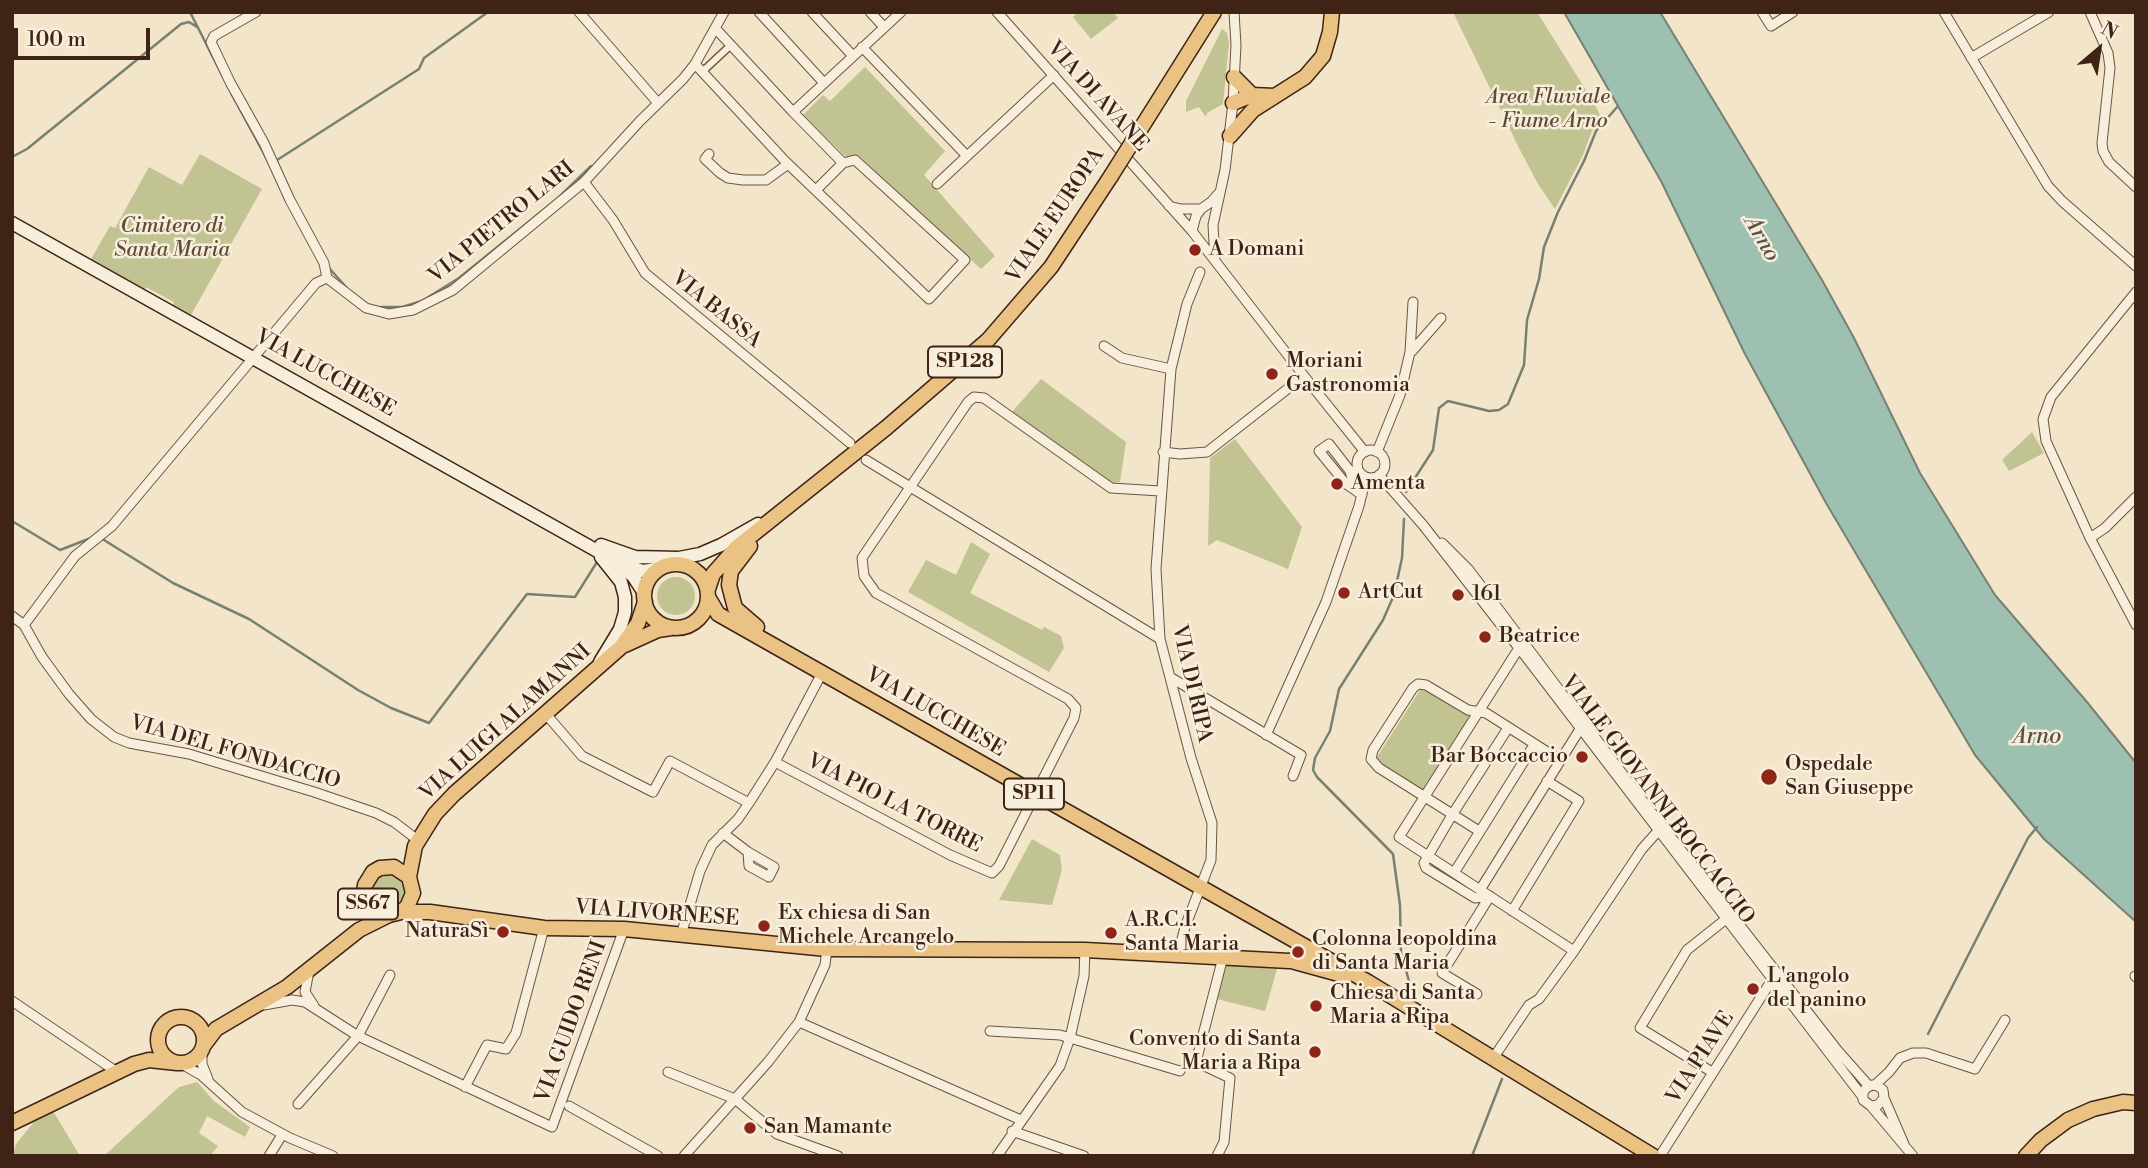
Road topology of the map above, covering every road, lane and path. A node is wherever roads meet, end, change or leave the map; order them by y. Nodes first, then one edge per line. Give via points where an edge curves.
1 (256, 12) edge
2 (579, 12) edge
3 (724, 12) edge
4 (759, 12) edge
5 (812, 12) edge
6 (870, 12) edge
7 (901, 12) edge
8 (998, 12) edge
9 (1214, 12) edge
10 (1234, 12) edge
11 (1332, 12) edge
12 (1762, 12) edge
13 (1793, 12) edge
14 (1944, 12) edge
15 (2049, 12) edge
16 (2090, 12) edge
17 (884, 27) junction
18 (715, 29) junction
19 (731, 45) junction
20 (862, 47) junction
21 (853, 56) junction
22 (1970, 58) junction
23 (695, 64) junction
24 (702, 72) junction
25 (1054, 75) junction
26 (1234, 77) junction
27 (824, 83) junction
28 (1252, 95) junction
29 (1279, 96) junction
30 (658, 103) junction
31 (1233, 103) junction
32 (1254, 110) junction
33 (793, 112) junction
34 (1230, 136) junction
35 (709, 154) dead end
36 (967, 156) junction
37 (843, 163) junction
38 (788, 164) junction
39 (584, 182) junction
40 (937, 184) dead end
41 (2136, 187) edge
42 (816, 190) junction
43 (1221, 191) junction
44 (1169, 206) junction
45 (1201, 209) junction
46 (12, 223) edge
47 (1213, 225) junction
48 (1192, 231) junction
49 (1215, 260) junction
50 (2136, 266) edge
51 (1200, 272) dead end
52 (327, 278) junction
53 (2136, 292) edge
54 (1413, 302) dead end
55 (1441, 318) dead end
56 (1104, 346) dead end
57 (1410, 352) junction
58 (251, 357) junction
59 (1171, 369) junction
60 (1304, 376) junction
61 (850, 443) dead end
62 (1163, 452) junction
63 (1365, 452) junction
64 (1377, 452) junction
65 (866, 460) dead end
66 (1379, 475) junction
67 (1366, 477) junction
68 (910, 488) junction
69 (1160, 491) junction
70 (1359, 492) junction
71 (2136, 497) edge
72 (781, 511) junction
73 (546, 521) junction
74 (1423, 525) junction
75 (576, 538) junction
76 (2090, 538) junction
77 (737, 547) junction
78 (617, 562) junction
79 (689, 567) junction
80 (659, 569) junction
81 (708, 593) junction
82 (645, 597) junction
83 (12, 617) edge
84 (24, 625) junction
85 (2136, 625) edge
86 (672, 628) junction
87 (1160, 639) junction
88 (621, 647) junction
89 (1519, 648) junction
90 (596, 669) junction
91 (822, 673) junction
92 (1170, 677) junction
93 (1479, 712) junction
94 (545, 713) junction
95 (1508, 728) junction
96 (1580, 729) junction
97 (1266, 735) junction
98 (1534, 745) junction
99 (1560, 760) junction
100 (775, 762) junction
101 (1293, 776) dead end
102 (1547, 781) junction
103 (1035, 795) junction
104 (1424, 798) junction
105 (749, 803) junction
106 (1452, 815) junction
107 (1479, 831) junction
108 (1658, 831) junction
109 (723, 833) junction
110 (419, 835) junction
111 (748, 852) dead end
112 (1428, 856) junction
113 (387, 867) junction
114 (1454, 873) junction
115 (409, 877) junction
116 (1202, 887) junction
117 (1480, 890) junction
118 (364, 893) junction
119 (1490, 896) junction
120 (1513, 911) junction
121 (395, 914) junction
122 (1726, 919) junction
123 (544, 928) junction
124 (624, 929) junction
125 (681, 934) junction
126 (341, 943) junction
127 (1300, 944) junction
128 (827, 949) junction
129 (1085, 950) junction
130 (1574, 951) junction
131 (1178, 955) junction
132 (1223, 957) junction
133 (1289, 961) junction
134 (309, 971) junction
135 (390, 975) dead end
136 (1774, 981) junction
137 (1368, 982) junction
138 (1477, 994) dead end
139 (12, 1001) edge
140 (315, 1007) junction
141 (252, 1009) junction
142 (191, 1019) junction
143 (230, 1019) junction
144 (2005, 1020) dead end
145 (799, 1023) junction
146 (990, 1031) dead end
147 (159, 1034) junction
148 (358, 1036) junction
149 (1070, 1038) junction
150 (203, 1048) junction
151 (1494, 1058) junction
152 (178, 1063) junction
153 (134, 1065) junction
154 (1180, 1071) dead end
155 (117, 1072) junction
156 (668, 1072) dead end
157 (1712, 1072) junction
158 (1889, 1072) junction
159 (1872, 1085) junction
160 (465, 1087) junction
161 (215, 1089) junction
162 (1862, 1096) junction
163 (1884, 1096) junction
164 (735, 1099) junction
165 (298, 1104) dead end
166 (2136, 1104) edge
167 (569, 1106) dead end
168 (1871, 1106) junction
169 (29, 1115) junction
170 (1021, 1120) junction
171 (12, 1123) edge
172 (1012, 1131) junction
173 (282, 1135) junction
174 (12, 1136) edge
175 (1904, 1143) junction
176 (269, 1156) edge
177 (333, 1156) edge
178 (658, 1156) edge
179 (684, 1156) edge
180 (838, 1156) edge
181 (997, 1156) edge
182 (1084, 1156) edge
183 (1217, 1156) edge
184 (1653, 1156) edge
185 (1660, 1156) edge
186 (1913, 1156) edge
187 (2026, 1156) edge

1 - 52 street via 211,42
2 - 30 street
3 - 18 street, VIA PIETRO LARI
4 - 27 street
5 - 21 street
6 - 17 street
7 - 17 street
8 - 25 street, VIA DI AVANE
9 - 72 main road, VIALE EUROPA / SP128, bridge via 1051,267 988,340
10 - 26 street
11 - 29 main road via 1323,56
12 - 13 street via 1771,26
14 - 22 street
15 - 22 street
16 - 41 street via 2110,68 2103,151
17 - 20 street
18 - 19 street
18 - 23 street, VIA PIETRO LARI
19 - 24 street
19 - 33 street
20 - 21 street
20 - 36 street
21 - 27 street
22 - 50 street via 2053,193
23 - 24 street
23 - 30 street, VIA PIETRO LARI
24 - 38 street
25 - 36 street
25 - 44 street, VIA DI AVANE
26 - 28 main road
26 - 31 street
27 - 33 street
28 - 29 main road
28 - 31 main road
29 - 32 main road
30 - 39 street, VIA PIETRO LARI
31 - 32 main road
31 - 34 street
32 - 34 main road
33 - 37 street
34 - 43 street
35 - 38 street via 705,159 720,173 743,180 766,180
36 - 40 street
37 - 42 street
37 - 42 street via 855,160 965,260 929,299
38 - 42 street
39 - 52 street, VIA PIETRO LARI via 453,290 413,310 389,314 366,308
39 - 61 street, VIA BASSA via 645,273
43 - 45 street
43 - 47 street
44 - 45 street
44 - 48 street
45 - 48 street
46 - 58 main road, VIA LUCCHESE
47 - 48 street
47 - 49 street
48 - 49 street
49 - 60 street
51 - 59 street, VIA DI RIPA
52 - 58 street via 309,290
53 - 76 street via 2052,397 2043,419 2046,441
54 - 57 street
55 - 57 street
56 - 59 street via 1122,359
57 - 64 street
58 - 73 main road, VIA LUCCHESE
58 - 84 street via 112,526 75,556
59 - 62 street, VIA DI RIPA
60 - 62 street via 1206,452
60 - 63 street
62 - 69 street, VIA DI RIPA
63 - 64 street
63 - 67 street via 1358,462
64 - 66 street via 1385,465
65 - 68 street
66 - 67 street
66 - 74 street, VIALE GIOVANNI BOCCACCIO
67 - 70 street
68 - 69 street via 974,397 984,398 1111,488
68 - 87 street
68 - 103 street, VIA PIO LA TORRE via 862,558 864,576 880,595 1068,699 1076,708
69 - 87 street, VIA DI RIPA via 1156,569
70 - 70 street via 1329,444 1319,451 1346,484
70 - 97 street via 1326,602
71 - 76 street
72 - 73 main road, SP128 via 721,545 679,558 635,557
72 - 77 main road, VIALE EUROPA / SP128
72 - 91 main road, SP128 via 731,571 731,599 745,619
73 - 75 main road, VIA LUCCHESE
74 - 89 street, VIALE GIOVANNI BOCCACCIO
74 - 159 street, VIALE GIOVANNI BOCCACCIO via 1468,570 1672,839 1848,1063
75 - 78 main road, VIA LUCCHESE
75 - 90 main road via 610,567 625,597 620,629
76 - 85 street
77 - 79 main road, VIALE EUROPA / SP128
77 - 81 main road, VIALE EUROPA / SP128 via 713,574
78 - 80 main road, VIA LUCCHESE via 642,570
78 - 82 main road, VIA LUCCHESE via 633,576
79 - 80 main road, VIA LUCCHESE via 674,564
79 - 81 main road, VIA LUCCHESE / SP11 via 701,576
80 - 82 main road via 647,584
81 - 86 main road via 697,621
81 - 91 main road, VIA LUCCHESE / SP11 via 718,614
82 - 86 main road, VIA LUCCHESE via 657,622
82 - 88 main road, VIA LUIGI ALAMANNI via 638,623
83 - 84 street
84 - 110 street, VIA DEL FONDACCIO via 69,694 114,737 314,792 376,813
86 - 88 main road, VIA LUIGI ALAMANNI
87 - 92 street, VIA DI RIPA
88 - 90 main road, VIA LUIGI ALAMANNI
89 - 93 street
89 - 96 street, VIALE GIOVANNI BOCCACCIO
90 - 94 main road, VIA LUIGI ALAMANNI
91 - 100 street
91 - 103 main road, VIA LUCCHESE / SP11
92 - 97 street
92 - 116 street, VIA DI RIPA via 1212,822 1212,860
93 - 95 street
93 - 104 street
93 - 104 street via 1418,684 1373,750 1371,759 1379,768
94 - 105 street via 582,756 653,792 670,761
94 - 110 main road, VIA LUIGI ALAMANNI via 454,794
95 - 98 street
95 - 106 street
96 - 99 street
96 - 108 street, VIALE GIOVANNI BOCCACCIO
97 - 101 street via 1301,755
98 - 99 street
98 - 107 street
99 - 102 street
100 - 103 street, VIA PIO LA TORRE via 992,873
100 - 105 street
102 - 117 street
102 - 120 street via 1580,801
103 - 116 main road, VIA LUCCHESE / SP11
104 - 106 street
104 - 112 street via 1399,837
105 - 109 street
106 - 107 street
106 - 112 street
107 - 114 street
108 - 122 street, VIALE GIOVANNI BOCCACCIO
108 - 130 street
109 - 111 street
109 - 125 street via 700,871
110 - 113 main road, VIA LUIGI ALAMANNI
110 - 115 main road, VIA LUIGI ALAMANNI
112 - 114 street
112 - 119 street via 1426,868 1475,898
113 - 115 main road, SS67 via 400,869
113 - 118 main road, VIA LIVORNESE / SS67 via 373,872
114 - 117 street
115 - 121 main road, SS67 via 411,900
116 - 127 main road, VIA LUCCHESE / SP11
116 - 131 street, VIA DI RIPA
117 - 119 street
118 - 121 main road, SS67 via 370,906 382,914
118 - 126 main road, VIA LIVORNESE / SS67 via 358,919
119 - 120 street
119 - 138 street via 1442,973
120 - 130 street
121 - 123 main road, VIA LIVORNESE via 443,913
121 - 126 main road, VIA LIVORNESE / SS67 via 368,924
122 - 136 street, VIALE GIOVANNI BOCCACCIO
122 - 157 street via 1687,950 1640,1028
123 - 124 main road, VIA LIVORNESE
123 - 160 street via 516,1033 506,1049 487,1045
124 - 125 main road, VIA LIVORNESE
124 - 160 street, VIA GUIDO RENI via 552,1127
125 - 128 main road, VIA LIVORNESE
126 - 134 main road, VIA LIVORNESE / SS67
127 - 133 main road via 1308,958
127 - 137 main road, VIA LUCCHESE / SP11
128 - 129 main road, VIA LIVORNESE
128 - 145 street via 825,965
129 - 131 main road, VIA LIVORNESE
129 - 149 street
130 - 151 street via 1539,999 1529,1005
131 - 132 main road, VIA LIVORNESE
132 - 133 main road, VIA LIVORNESE
132 - 183 street via 1196,1062 1230,1077 1224,1142
133 - 137 main road, VIA LIVORNESE
134 - 140 street via 305,992
134 - 141 main road, VIA LIVORNESE / SS67
135 - 148 street
136 - 157 street, VIA PIAVE
136 - 162 street, VIALE GIOVANNI BOCCACCIO
137 - 151 main road
139 - 155 street
140 - 141 street via 292,1000
140 - 148 street
141 - 143 main road, VIA LIVORNESE / SS67
142 - 143 main road, VIA LIVORNESE / SS67 via 207,1023
142 - 147 main road, VIA LIVORNESE / SS67 via 172,1019
142 - 150 main road via 202,1030
143 - 150 main road, VIA LIVORNESE / SS67 via 211,1033
144 - 158 street via 1975,1069 1926,1052 1900,1058
145 - 164 street
145 - 170 street
146 - 149 street
147 - 152 main road via 164,1056
147 - 153 main road, VIA LIVORNESE / SS67
148 - 160 street
148 - 165 street
149 - 154 street
149 - 170 street via 1060,1066
150 - 152 main road, VIA LIVORNESE / SS67 via 193,1060
150 - 161 street via 202,1064
151 - 184 main road
152 - 153 main road, VIA LIVORNESE / SS67 via 149,1060
152 - 161 street via 192,1068
153 - 155 main road, VIA LIVORNESE / SS67
155 - 169 main road, VIA LIVORNESE / SS67
156 - 164 street
157 - 185 street, VIA PIAVE
158 - 159 street
158 - 163 street
159 - 162 street
159 - 163 street, VIALE GIOVANNI BOCCACCIO via 1880,1087
161 - 173 street via 232,1105
162 - 168 street, VIALE GIOVANNI BOCCACCIO
163 - 168 street
163 - 175 street, VIALE GIOVANNI BOCCACCIO
164 - 179 street
164 - 180 street via 777,1134
166 - 187 main road via 2123,1102 2068,1120
167 - 178 street
168 - 175 street, VIALE GIOVANNI BOCCACCIO
169 - 171 main road, VIA LIVORNESE / SS67
169 - 174 main road, VIA LIVORNESE / SS67
170 - 172 street
172 - 181 street
172 - 182 street
173 - 176 street
173 - 177 street
175 - 186 street, VIALE GIOVANNI BOCCACCIO

